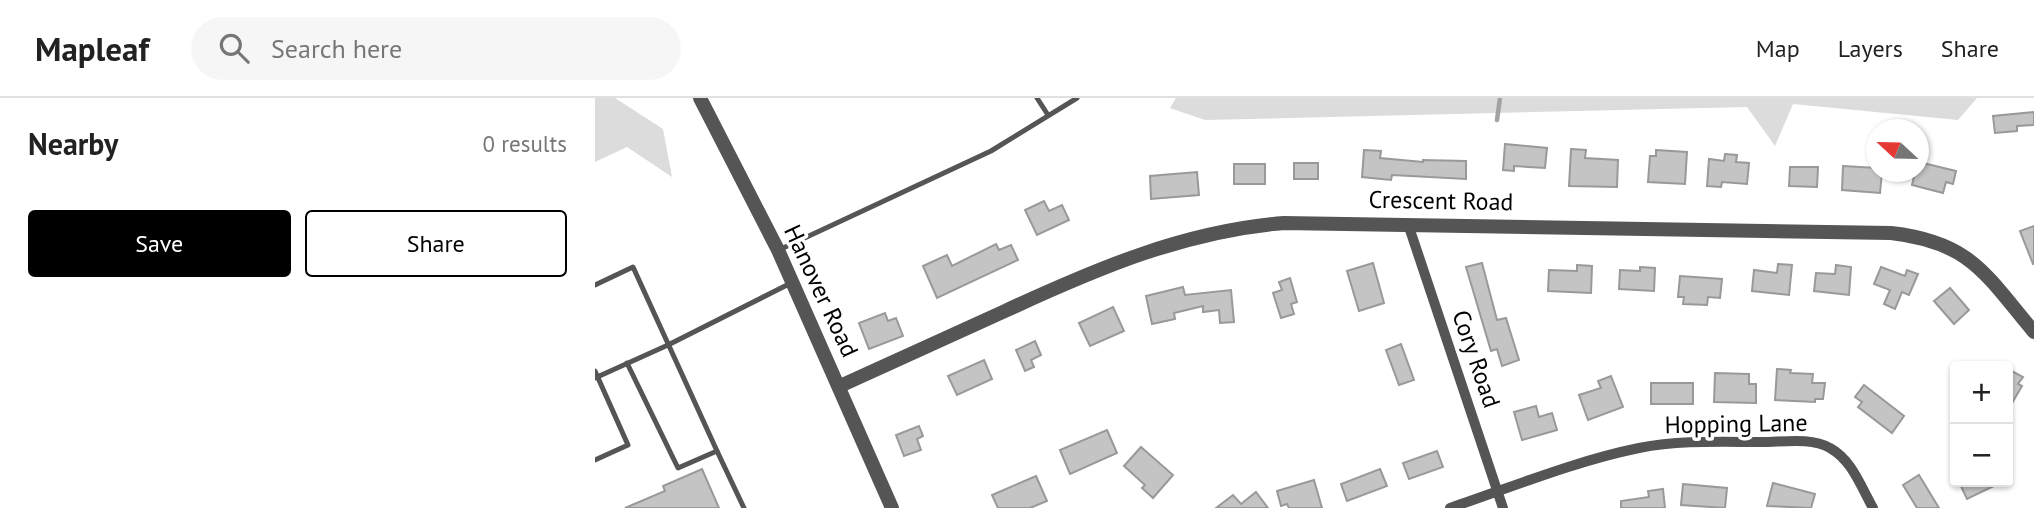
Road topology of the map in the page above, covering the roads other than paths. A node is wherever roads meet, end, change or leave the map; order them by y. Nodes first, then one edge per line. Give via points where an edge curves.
1 (701, 98) edge
2 (1037, 98) edge
3 (1077, 98) edge
4 (1048, 115) junction
5 (1408, 224) junction
6 (778, 250) junction
7 (793, 282) junction
8 (595, 285) edge
9 (2034, 332) edge
10 (668, 345) junction
11 (627, 363) junction
12 (596, 376) edge
13 (840, 386) junction
14 (717, 451) junction
15 (595, 460) edge
16 (1498, 492) junction
17 (744, 508) edge
18 (892, 508) edge
19 (1450, 508) edge
20 (1503, 508) edge
21 (1873, 508) edge

1 - 6 street, Hanover Road
2 - 4 lane
3 - 4 lane
4 - 6 lane via 991,151
5 - 9 street, Crescent Road via 1916,236 1966,256
5 - 13 street, Crescent Road via 1247,226 1160,246 1089,272
5 - 16 street, Cory Road
6 - 7 street, Hanover Road
7 - 10 lane
7 - 13 street, Hanover Road
8 - 10 lane via 633,267
10 - 11 lane
10 - 14 lane
11 - 12 lane
11 - 14 lane via 678,468
12 - 15 lane via 628,445
13 - 18 street, Hanover Road
14 - 17 lane
16 - 19 street, Hopping Lane
16 - 20 street, Cory Road
16 - 21 street, Hopping Lane via 1639,448 1682,442 1808,442 1829,447 1850,465

